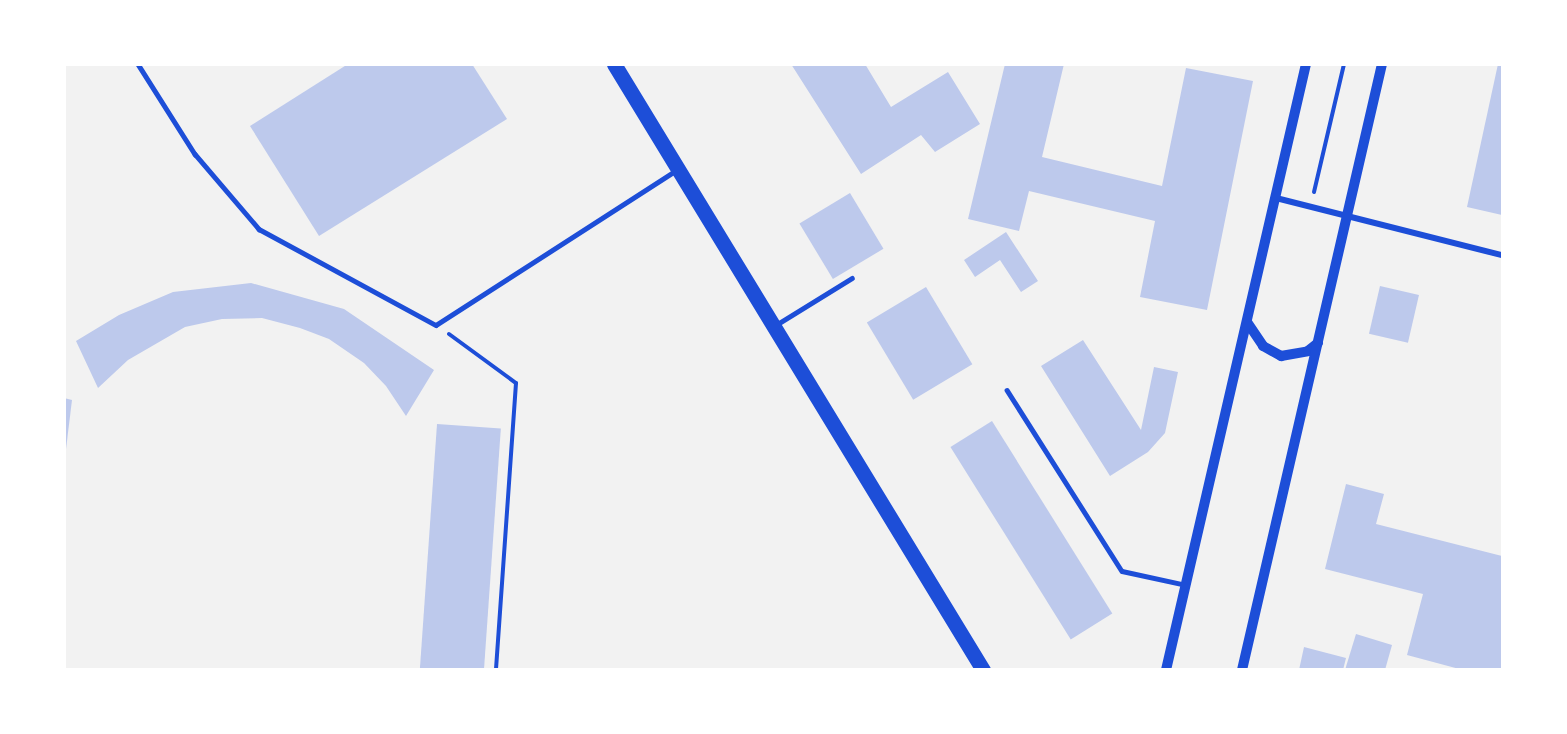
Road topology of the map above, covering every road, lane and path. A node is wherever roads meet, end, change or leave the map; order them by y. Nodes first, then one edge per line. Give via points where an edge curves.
1 (138, 64) edge
2 (614, 64) edge
3 (1306, 64) edge
4 (1344, 64) edge
5 (1382, 64) edge
6 (677, 169) junction
7 (1276, 198) junction
8 (1311, 207) junction
9 (1347, 217) junction
10 (1503, 255) edge
11 (852, 278) dead end
12 (1247, 322) junction
13 (436, 325) junction
14 (774, 327) junction
15 (1318, 343) junction
16 (1007, 390) dead end
17 (1186, 585) junction
18 (496, 669) edge
19 (983, 669) edge
20 (1167, 669) edge
21 (1242, 669) edge

1 - 13 lane via 195,154 258,229
2 - 6 main road
3 - 7 street
4 - 8 path
5 - 9 street
6 - 13 lane
6 - 14 main road
7 - 8 street
7 - 12 street
8 - 9 street
9 - 10 street
9 - 15 street
11 - 14 lane
12 - 15 street via 1263,346 1281,356 1308,351
12 - 17 street
13 - 18 path via 516,383
14 - 19 main road
15 - 21 street
16 - 17 lane via 1122,571
17 - 20 street

